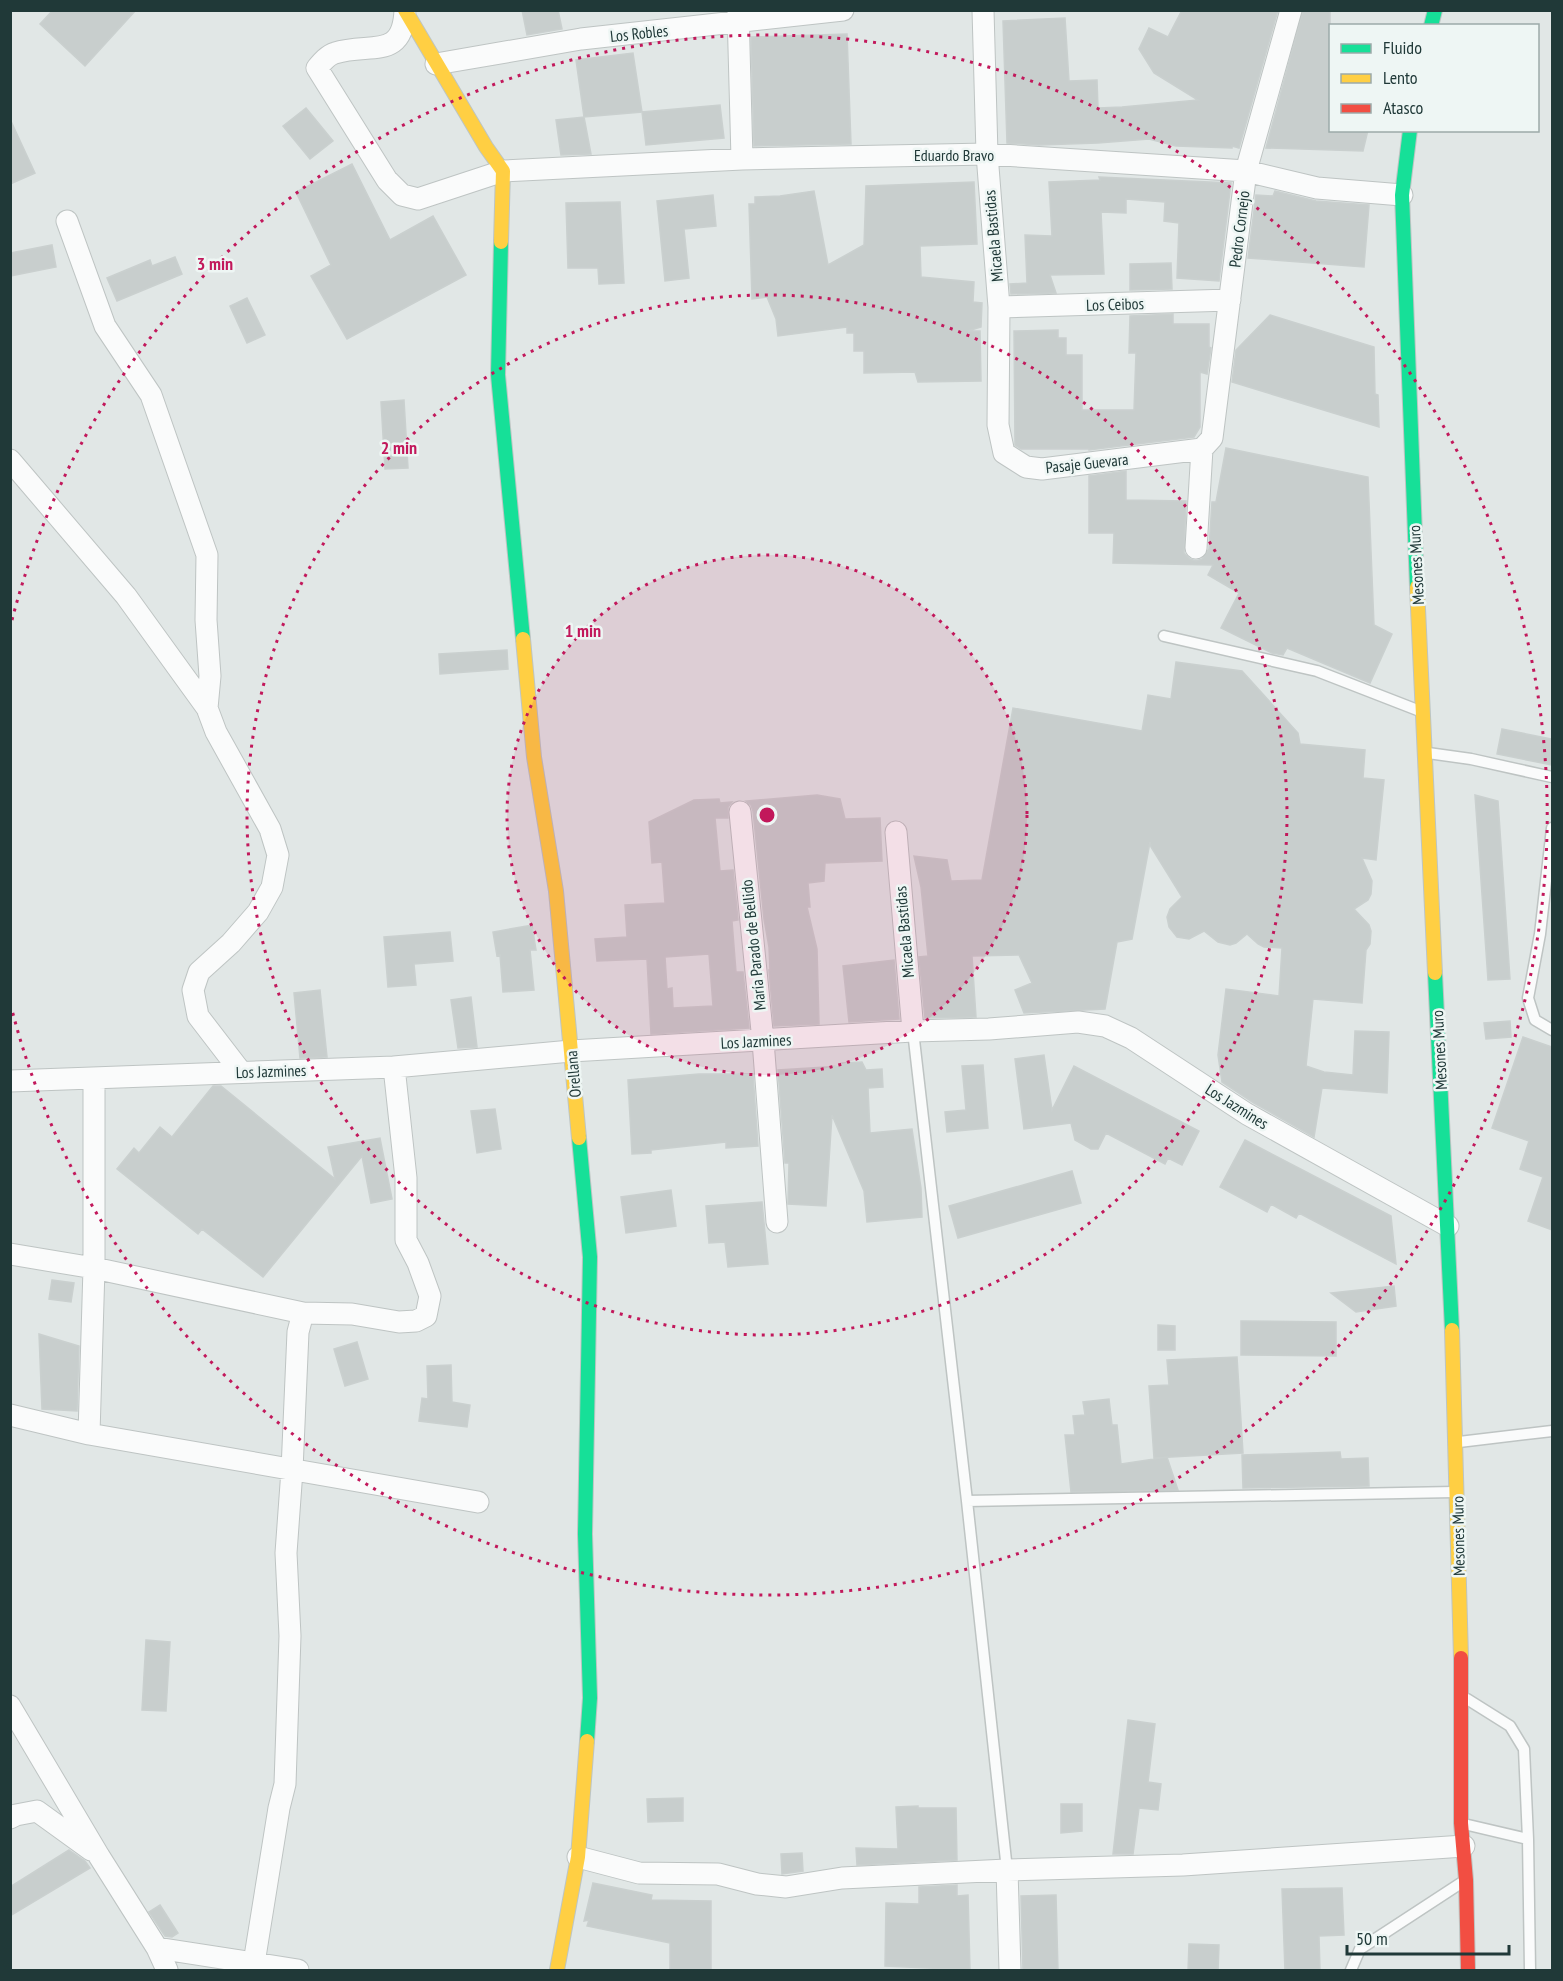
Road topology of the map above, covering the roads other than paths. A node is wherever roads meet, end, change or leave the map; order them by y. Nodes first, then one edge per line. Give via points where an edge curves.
1 (405, 10) edge
2 (843, 10) edge
3 (983, 10) edge
4 (1291, 10) edge
5 (738, 17) edge
6 (436, 64) junction
7 (1410, 132) edge
8 (987, 154) junction
9 (742, 159) junction
10 (503, 171) junction
11 (1246, 171) junction
12 (1402, 195) junction
13 (67, 221) dead end
14 (1230, 300) junction
15 (999, 308) junction
16 (998, 425) joint
17 (1202, 449) junction
18 (10, 460) edge
19 (1196, 548) dead end
20 (1164, 636) dead end
21 (207, 708) junction
22 (1423, 712) junction
23 (1425, 752) junction
24 (1552, 777) edge
25 (740, 812) dead end
26 (1552, 828) edge
27 (896, 832) dead end
28 (1552, 1030) edge
29 (913, 1031) junction
30 (763, 1041) junction
31 (571, 1051) junction
32 (394, 1067) junction
33 (241, 1072) junction
34 (94, 1079) junction
35 (10, 1082) edge
36 (777, 1222) dead end
37 (1448, 1226) junction
38 (10, 1254) edge
39 (94, 1268) junction
40 (303, 1313) junction
41 (10, 1415) edge
42 (1552, 1431) edge
43 (90, 1434) junction
44 (1456, 1442) junction
45 (292, 1470) junction
46 (1457, 1492) junction
47 (967, 1501) junction
48 (478, 1502) dead end
49 (1462, 1696) junction
50 (10, 1706) edge
51 (10, 1818) edge
52 (1461, 1823) junction
53 (1528, 1839) junction
54 (1464, 1846) junction
55 (99, 1856) junction
56 (578, 1857) junction
57 (1007, 1870) junction
58 (1466, 1880) junction
59 (157, 1948) junction
60 (254, 1963) junction
61 (167, 1971) edge
62 (298, 1971) edge
63 (557, 1971) edge
64 (1010, 1971) edge
65 (1351, 1971) edge
66 (1468, 1971) edge
67 (1530, 1971) edge

1 - 6 main road
1 - 10 street, Eduardo Bravo via 399,38 390,45 333,53 317,68 323,78 387,180 402,195 418,199
2 - 5 street, Los Robles
3 - 8 street, Micaela Bastidas
4 - 11 street, Pedro Cornejo
5 - 6 street, Los Robles
5 - 9 street
6 - 10 main road
7 - 12 main road, Mesones Muro
8 - 9 street, Eduardo Bravo
8 - 11 street, Eduardo Bravo
8 - 15 street, Micaela Bastidas
9 - 10 street, Eduardo Bravo
10 - 31 main road, Orellana via 498,375 534,757 556,891
11 - 12 street, Eduardo Bravo via 1317,188
11 - 14 street, Pedro Cornejo
12 - 22 main road, Mesones Muro
13 - 21 street via 105,326 151,395 207,555
14 - 15 street, Los Ceibos
14 - 17 street, Pedro Cornejo via 1212,438
15 - 16 street, Micaela Bastidas
16 - 17 street, Pasaje Guevara via 1004,453 1026,467 1042,469
17 - 19 street
18 - 21 street via 126,596
20 - 22 lane via 1317,671
21 - 33 street via 216,732 270,829 278,855 272,887 258,912 199,972 193,990 198,1016
22 - 23 main road, Mesones Muro
23 - 24 lane
23 - 37 main road, Mesones Muro
25 - 30 street, María Parado de Bellido
26 - 28 lane via 1528,998 1535,1020
27 - 29 street, Micaela Bastidas
29 - 30 street, Los Jazmines
29 - 37 street, Los Jazmines via 1078,1022 1105,1026 1131,1038 1246,1114
29 - 47 lane
30 - 31 street, Los Jazmines
30 - 36 street, María Parado de Bellido
31 - 32 street, Los Jazmines
31 - 56 main road, Orellana via 590,1257 585,1534 590,1698
32 - 33 street, Los Jazmines
32 - 40 street via 406,1178 406,1240 430,1296 426,1316 416,1322 399,1322 352,1314
33 - 34 street, Los Jazmines
34 - 35 street, Los Jazmines
34 - 39 street
37 - 44 main road, Mesones Muro
38 - 39 street
39 - 40 street
39 - 43 street
40 - 45 street via 298,1332
41 - 43 street
42 - 44 lane
43 - 45 street
44 - 46 main road, Mesones Muro
45 - 48 street
45 - 60 street via 286,1553 290,1636 285,1784
46 - 47 lane
46 - 49 main road, Mesones Muro
47 - 57 lane
49 - 52 main road, Mesones Muro
49 - 53 lane via 1510,1726 1524,1749
50 - 55 street
51 - 55 street via 37,1811
52 - 53 lane
52 - 54 main road, Mesones Muro
53 - 67 lane
54 - 57 street via 1183,1865
54 - 58 main road, Mesones Muro
55 - 59 street
56 - 57 street via 639,1873 718,1874 786,1887 842,1878
56 - 63 main road, Orellana
57 - 64 street
58 - 65 lane via 1360,1949
58 - 66 main road, Mesones Muro
59 - 60 street
59 - 61 street
60 - 62 street

